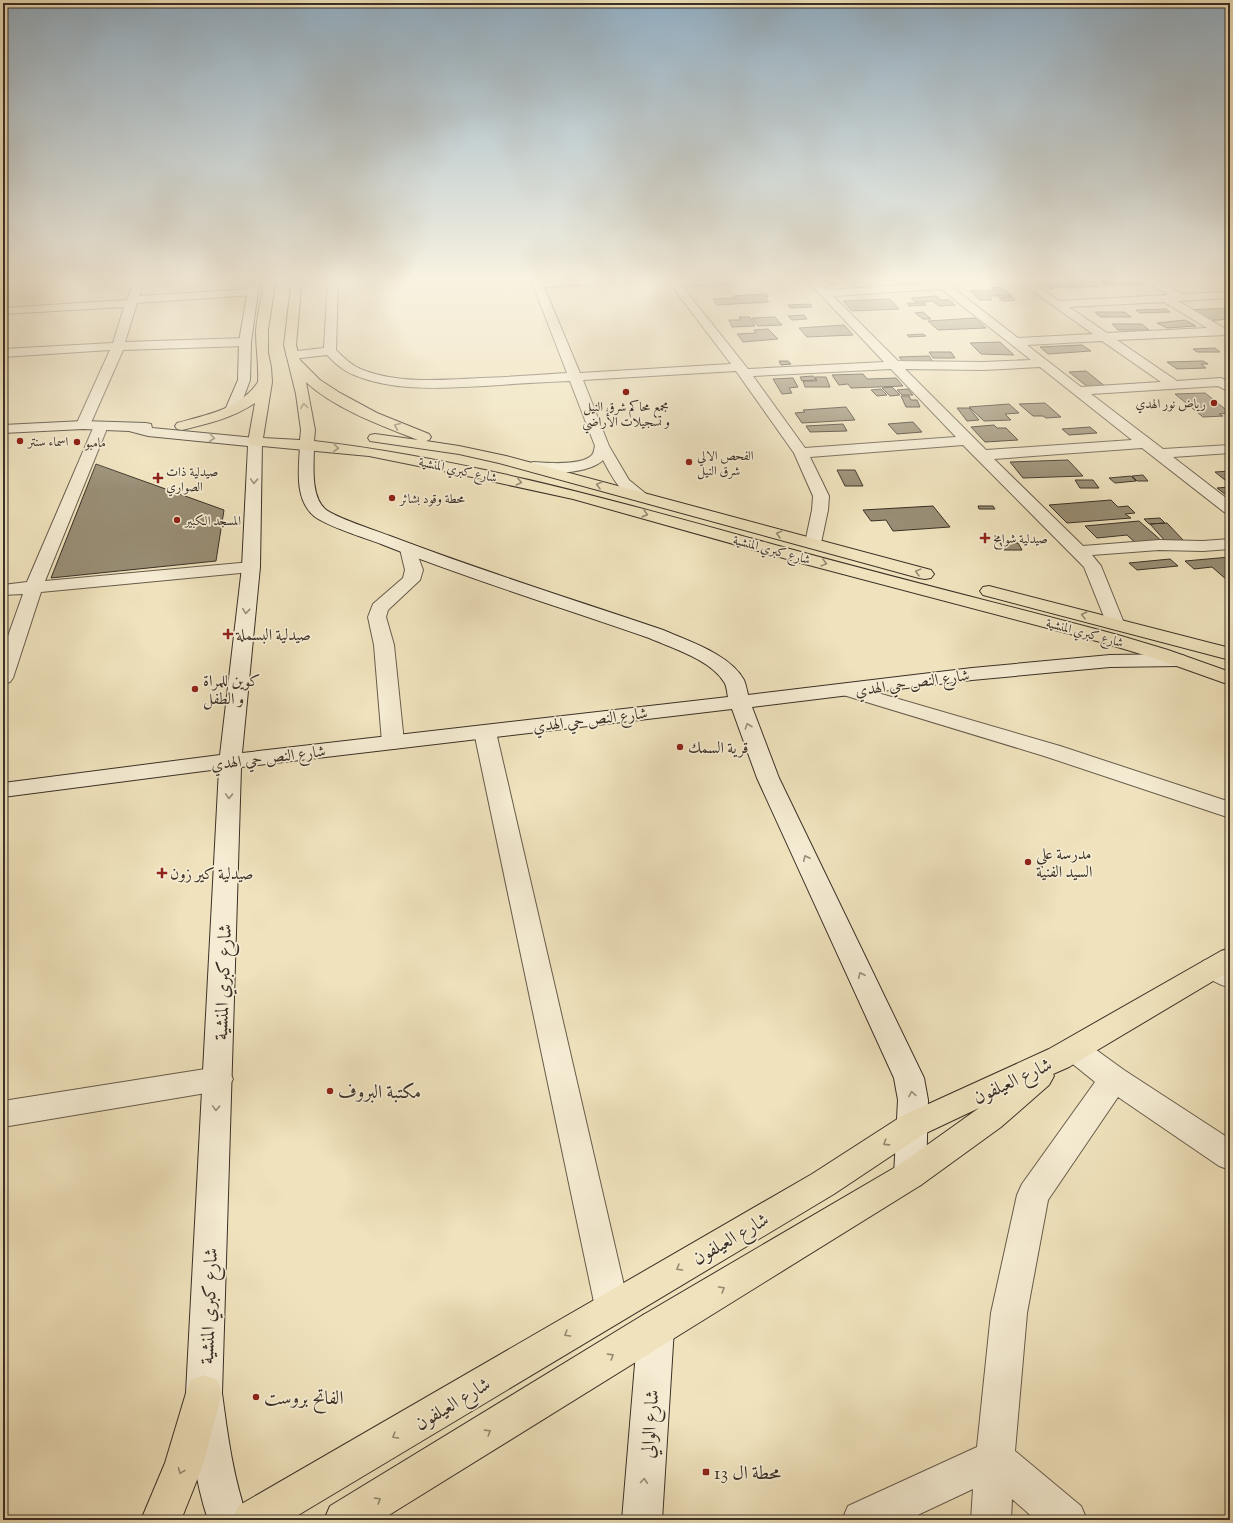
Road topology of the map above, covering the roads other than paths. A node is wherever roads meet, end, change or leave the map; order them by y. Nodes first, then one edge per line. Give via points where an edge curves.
1 (84, 348) edge
2 (117, 348) edge
3 (245, 348) edge
4 (262, 348) edge
5 (292, 348) edge
6 (563, 348) edge
7 (725, 348) edge
8 (877, 348) edge
9 (1024, 348) edge
10 (1121, 348) edge
11 (330, 351) joint
12 (3, 353) edge
13 (293, 358) junction
14 (1043, 363) junction
15 (893, 365) junction
16 (742, 370) junction
17 (575, 377) junction
18 (265, 382) junction
19 (1227, 384) edge
20 (1174, 385) junction
21 (1078, 391) junction
22 (232, 410) junction
23 (83, 425) junction
24 (101, 426) junction
25 (182, 426) junction
26 (132, 427) junction
27 (3, 429) edge
28 (256, 435) junction
29 (307, 438) junction
30 (967, 440) junction
31 (1145, 443) junction
32 (602, 446) junction
33 (1230, 449) edge
34 (459, 450) junction
35 (801, 453) junction
36 (1159, 454) junction
37 (983, 455) junction
38 (534, 467) junction
39 (642, 497) junction
40 (1230, 509) edge
41 (813, 543) junction
42 (1230, 544) edge
43 (408, 549) junction
44 (1079, 551) junction
45 (251, 567) junction
46 (938, 577) dead end
47 (34, 587) junction
48 (974, 587) dead end
49 (3, 590) edge
50 (1114, 623) junction
51 (1147, 631) junction
52 (1230, 641) edge
53 (1230, 654) edge
54 (1178, 660) junction
55 (3, 678) edge
56 (1230, 679) edge
57 (847, 690) junction
58 (740, 702) junction
59 (485, 732) junction
60 (393, 742) junction
61 (230, 761) junction
62 (3, 790) edge
63 (1230, 810) edge
64 (1224, 968) edge
65 (1067, 1053) junction
66 (218, 1079) junction
67 (1114, 1079) junction
68 (3, 1114) edge
69 (913, 1125) junction
70 (1230, 1156) edge
71 (910, 1175) junction
72 (612, 1306) junction
73 (656, 1328) junction
74 (204, 1393) junction
75 (995, 1459) junction
76 (161, 1520) edge
77 (228, 1520) edge
78 (252, 1520) edge
79 (344, 1520) edge
80 (642, 1520) edge
81 (862, 1520) edge
82 (991, 1520) edge
83 (1067, 1520) edge

1 - 12 street
2 - 23 street
3 - 22 street via 244,380
4 - 18 main road, شارع كبري المنشية
5 - 13 main road
6 - 17 street
7 - 16 street
8 - 15 street
9 - 14 street
10 - 20 street
11 - 13 street
11 - 17 street via 334,357 355,370 401,384 431,385
29 -> 13 main road via 303,394
34 -> 13 main road via 379,418 323,389
14 - 15 street via 970,366
14 - 21 street
15 - 16 street
15 - 30 street
16 - 17 street
16 - 35 street
17 - 32 street
18 - 22 main road via 251,401
18 - 28 main road, شارع كبري المنشية
19 - 20 street
20 - 21 street
21 - 31 street
22 - 25 main road
23 - 24 street
23 - 27 street
24 - 26 street
24 - 47 street
25 - 26 street
25 - 28 street
26 -> 28 street via 148,432
28 - 29 main road, شارع كبري المنشية
28 -> 45 street, شارع كبري المنشية
29 - 34 main road, شارع كبري المنشية
29 - 43 street via 306,480 311,501 320,513
29 -> 54 main road, شارع كبري المنشية via 348,449 388,455 576,495 1111,639
30 - 35 street
30 - 37 street
31 - 36 street
31 - 37 street
32 - 38 street via 596,459 589,462 572,466
32 - 39 street via 623,483
33 - 36 street
34 - 38 main road, شارع كبري المنشية
35 - 41 street via 821,496
36 - 40 street
37 - 44 street
39 -> 38 main road, شارع كبري المنشية
41 -> 39 main road, شارع كبري المنشية
46 -> 41 main road, شارع كبري المنشية
42 - 44 street via 1159,545
43 - 58 street via 656,634 696,651 718,664 734,681
43 - 60 street via 414,570 411,580 379,608 377,617 384,645
44 - 50 street via 1092,566
45 - 47 street
45 -> 61 street, شارع كبري المنشية
47 - 49 street
47 - 55 street
50 -> 48 main road, شارع كبري المنشية
50 - 51 main road, شارع كبري المنشية
51 - 52 main road
51 - 53 main road, شارع كبري المنشية
54 - 56 main road, شارع كبري المنشية
54 - 57 street, شارع النص حي الهدي via 1140,659 1079,663
57 - 58 street, شارع النص حي الهدي
57 - 63 street via 1052,752
58 - 59 street, شارع النص حي الهدي
69 -> 58 street via 913,1100 909,1078 768,778
59 - 60 street, شارع النص حي الهدي
59 - 72 street
60 - 61 street, شارع النص حي الهدي
61 - 62 street, شارع النص حي الهدي
61 -> 66 street, شارع كبري المنشية
64 - 65 main road
65 - 67 street
65 - 69 main road, شارع العيلفون
65 - 71 main road, شارع العيلفون via 990,1118
66 - 68 street
66 -> 74 street, شارع كبري المنشية
67 - 70 street
67 - 75 street via 1033,1196 1010,1314
69 - 71 street
69 -> 72 main road, شارع العيلفون via 823,1184
73 -> 71 main road, شارع العيلفون
72 -> 78 main road, شارع العيلفون
79 -> 73 main road, شارع العيلفون
80 -> 73 street, شارع الوالي
74 -> 76 main road via 184,1465
74 - 77 street, شارع كبري المنشية via 210,1450 218,1490
75 - 81 street
75 - 82 street
75 - 83 street

